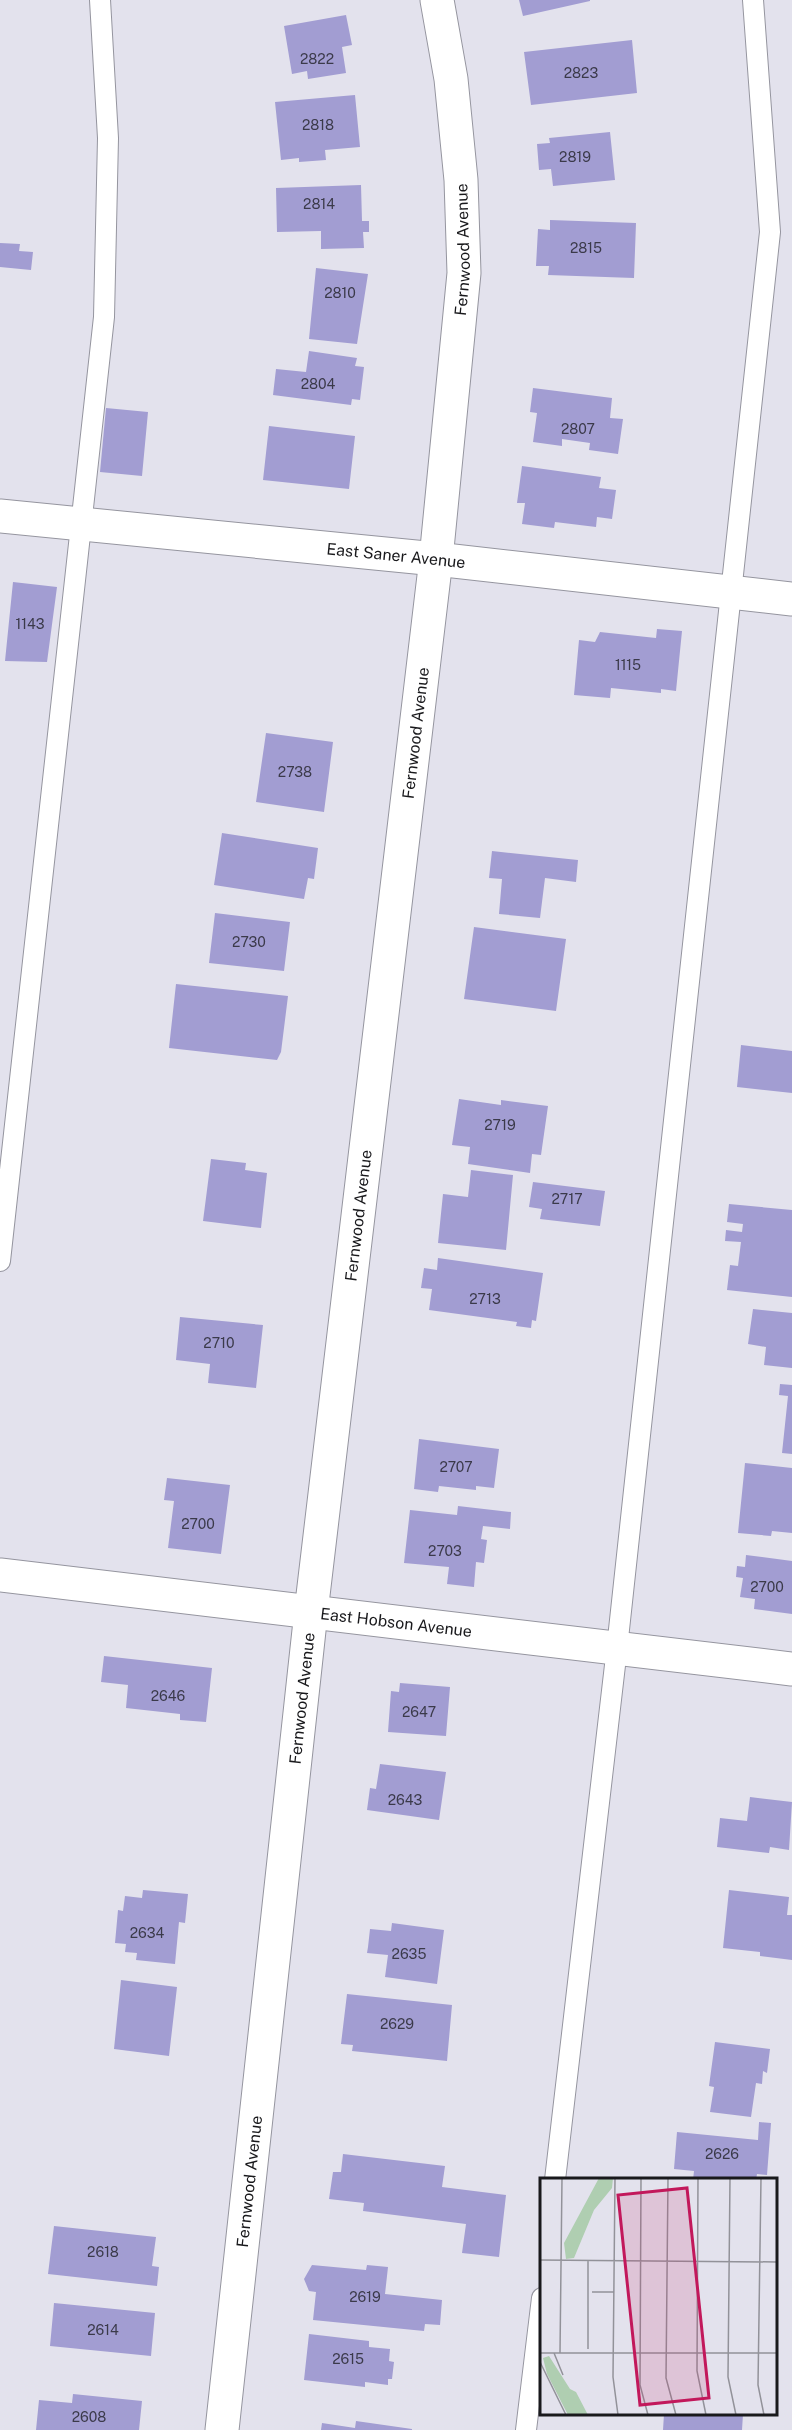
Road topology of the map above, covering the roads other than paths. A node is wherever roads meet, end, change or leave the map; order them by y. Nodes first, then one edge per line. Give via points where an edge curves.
1 (100, 0) edge
2 (437, 0) edge
3 (753, 0) edge
4 (0, 516) edge
5 (83, 525) junction
6 (436, 559) junction
7 (731, 593) junction
8 (792, 599) edge
9 (0, 1261) edge
10 (0, 1575) edge
11 (311, 1612) junction
12 (617, 1648) junction
13 (792, 1669) edge
14 (555, 2178) edge
15 (540, 2314) edge
16 (222, 2430) edge
17 (526, 2430) edge

1 - 5 lane via 108,138 104,317
2 - 6 street, Fernwood Avenue via 451,79 461,180 464,273
3 - 7 lane via 770,232
4 - 5 street, East Saner Avenue
5 - 6 street, East Saner Avenue
5 - 9 lane
6 - 7 street, East Saner Avenue
6 - 11 street, Fernwood Avenue
7 - 8 street, East Saner Avenue
7 - 12 lane
10 - 11 street, East Hobson Avenue
11 - 12 street, East Hobson Avenue
11 - 16 street, Fernwood Avenue
12 - 13 street, East Hobson Avenue
12 - 14 lane
15 - 17 lane

